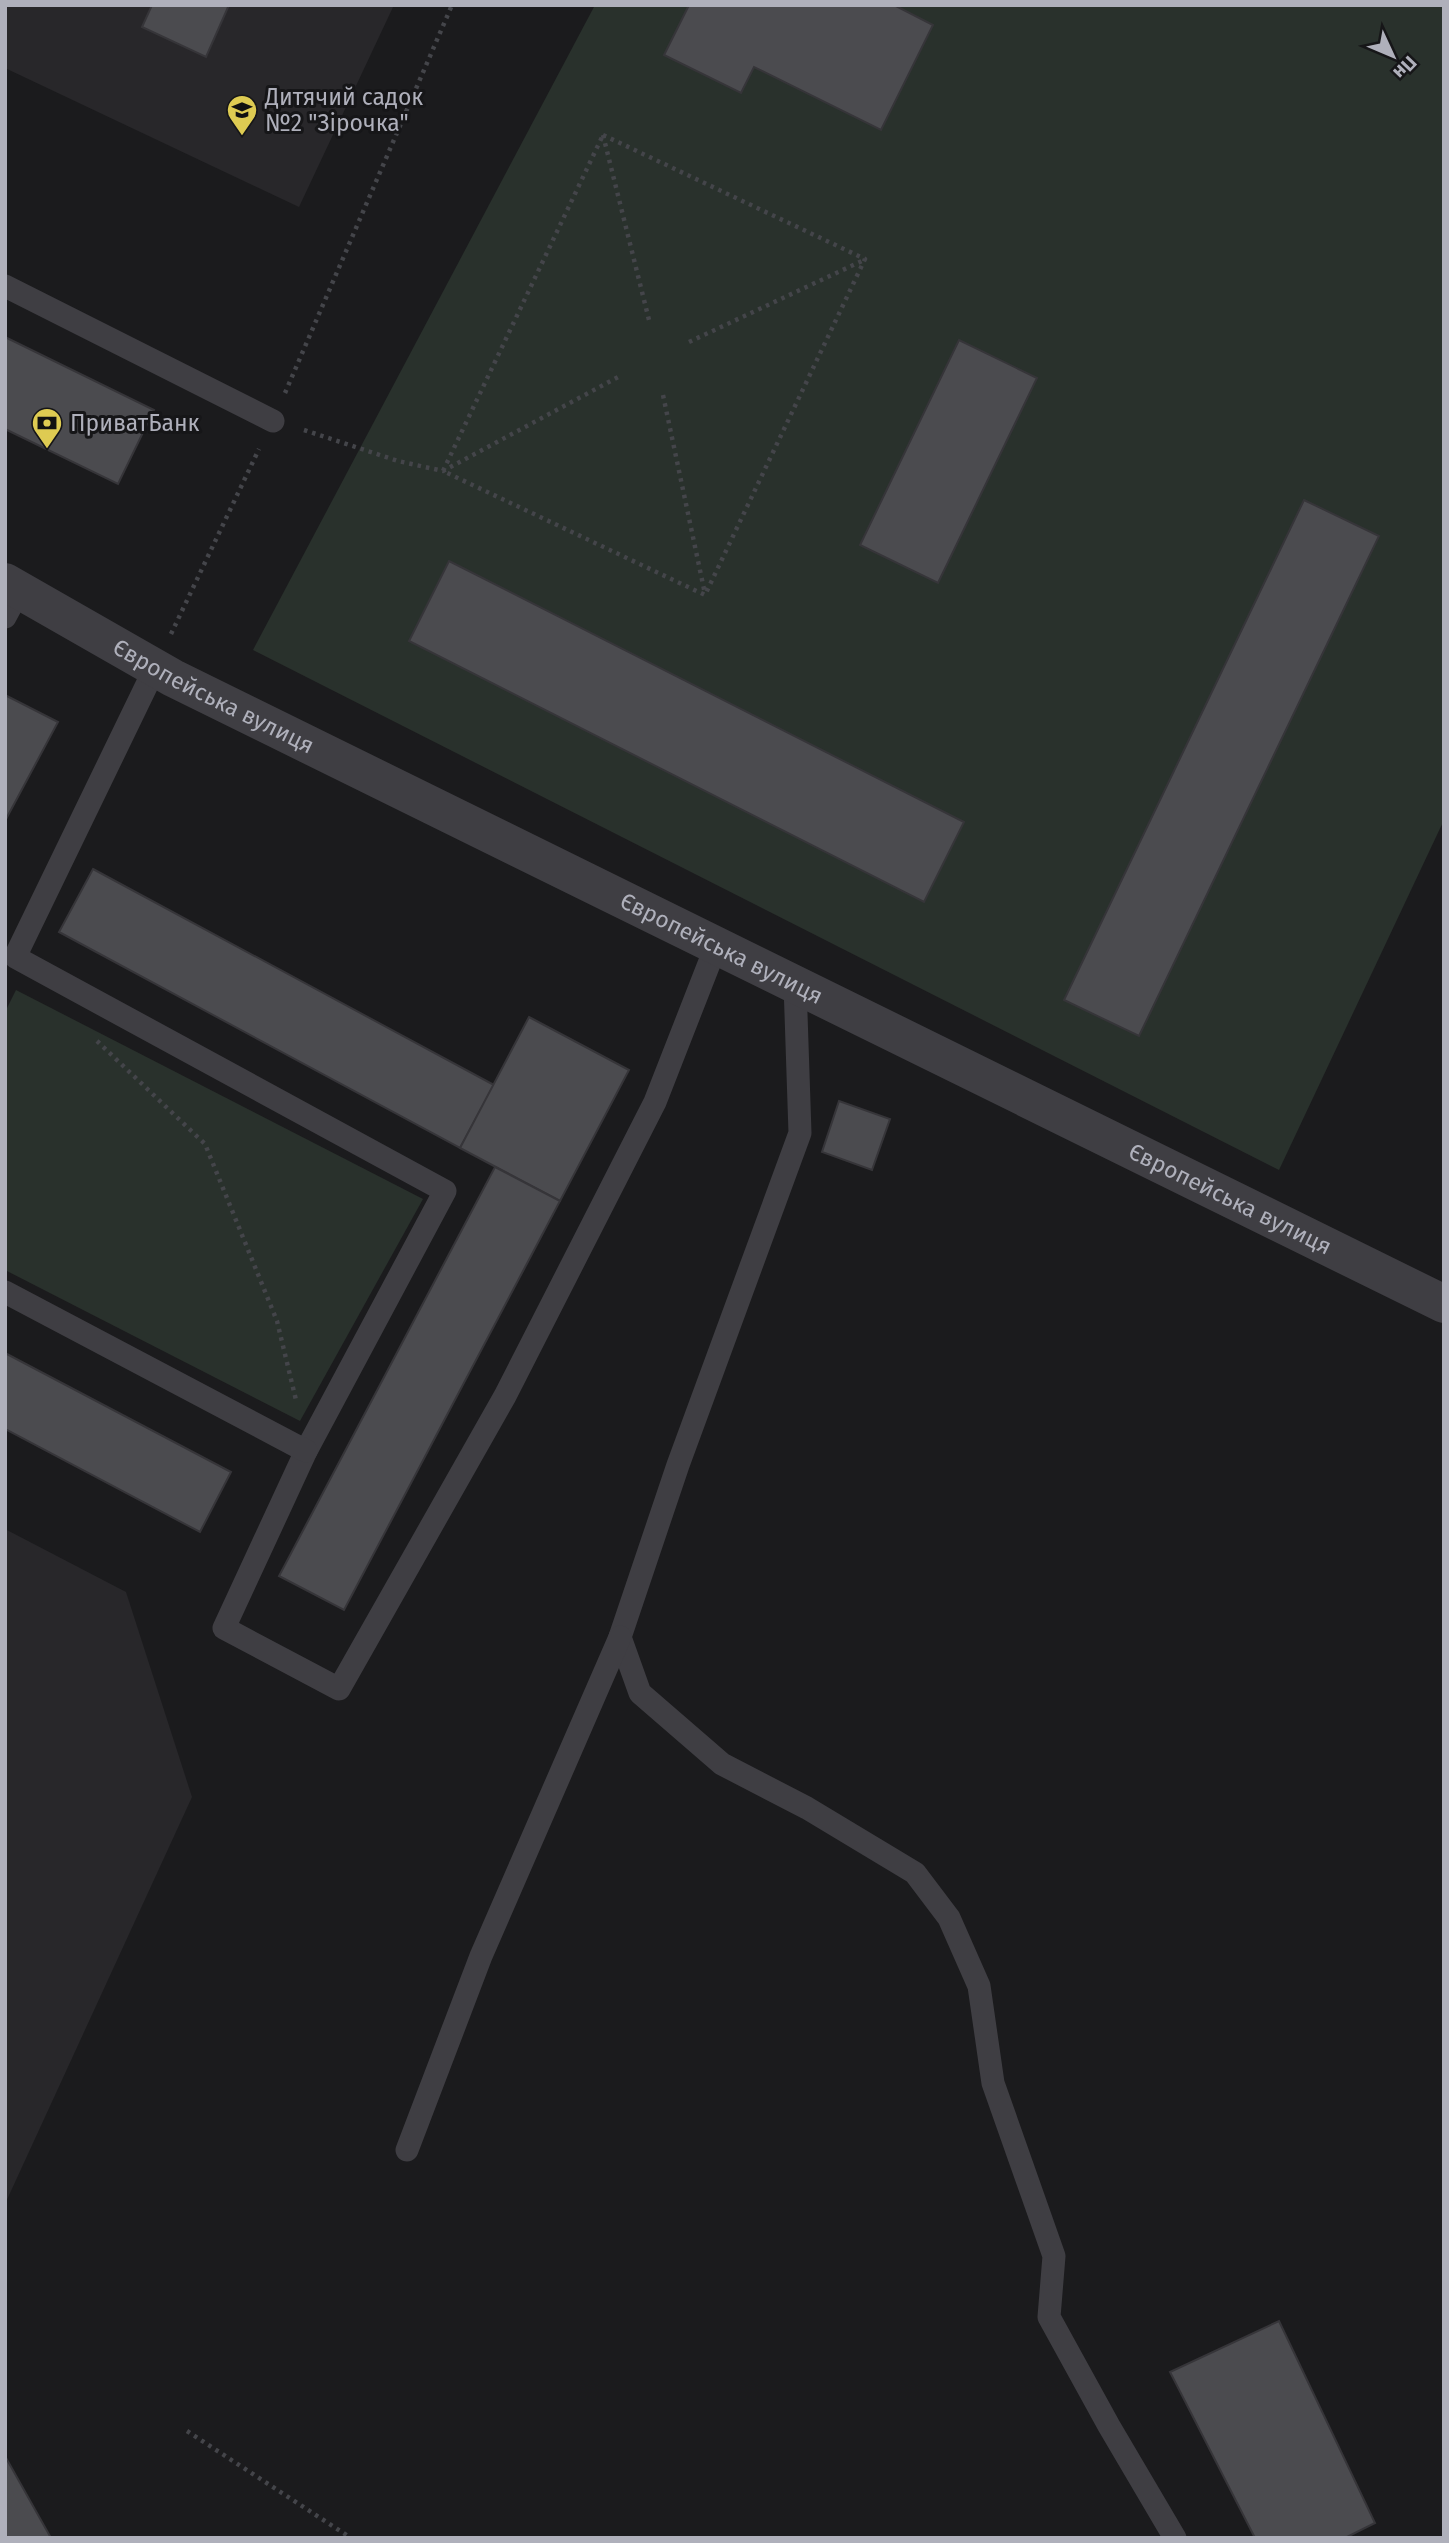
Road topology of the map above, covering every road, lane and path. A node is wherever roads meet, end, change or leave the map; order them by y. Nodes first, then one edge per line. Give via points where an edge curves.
1 (452, 5) edge
2 (603, 135) junction
3 (865, 259) junction
4 (5, 286) edge
5 (649, 320) dead end
6 (689, 342) dead end
7 (620, 376) dead end
8 (663, 395) dead end
9 (273, 421) junction
10 (443, 471) junction
11 (705, 595) junction
12 (10, 596) edge
13 (155, 668) junction
14 (716, 946) junction
15 (795, 984) junction
16 (88, 1032) dead end
17 (5, 1292) edge
18 (1444, 1304) edge
19 (297, 1402) dead end
20 (306, 1451) junction
21 (620, 1637) junction
22 (407, 2150) dead end
23 (187, 2431) dead end
24 (351, 2538) edge
25 (1175, 2538) edge

1 - 9 path
2 - 3 path
2 - 5 path
2 - 10 path
3 - 6 path
3 - 11 path
4 - 9 lane
7 - 10 path
8 - 11 path
9 - 10 path
9 - 13 path
10 - 11 path
12 - 13 street, Європейська вулиця
13 - 14 street, Європейська вулиця
13 - 20 lane via 15,957 446,1191
14 - 15 street, Європейська вулиця
14 - 20 lane via 655,1102 505,1396 338,1689 224,1628
15 - 18 street, Європейська вулиця
15 - 21 lane via 800,1132
16 - 19 path via 205,1144 277,1321
17 - 20 lane
21 - 22 lane via 481,1956
21 - 25 lane via 640,1693 722,1764 915,1873 949,1918 979,1986 993,2083 1054,2256 1049,2317
23 - 24 path

